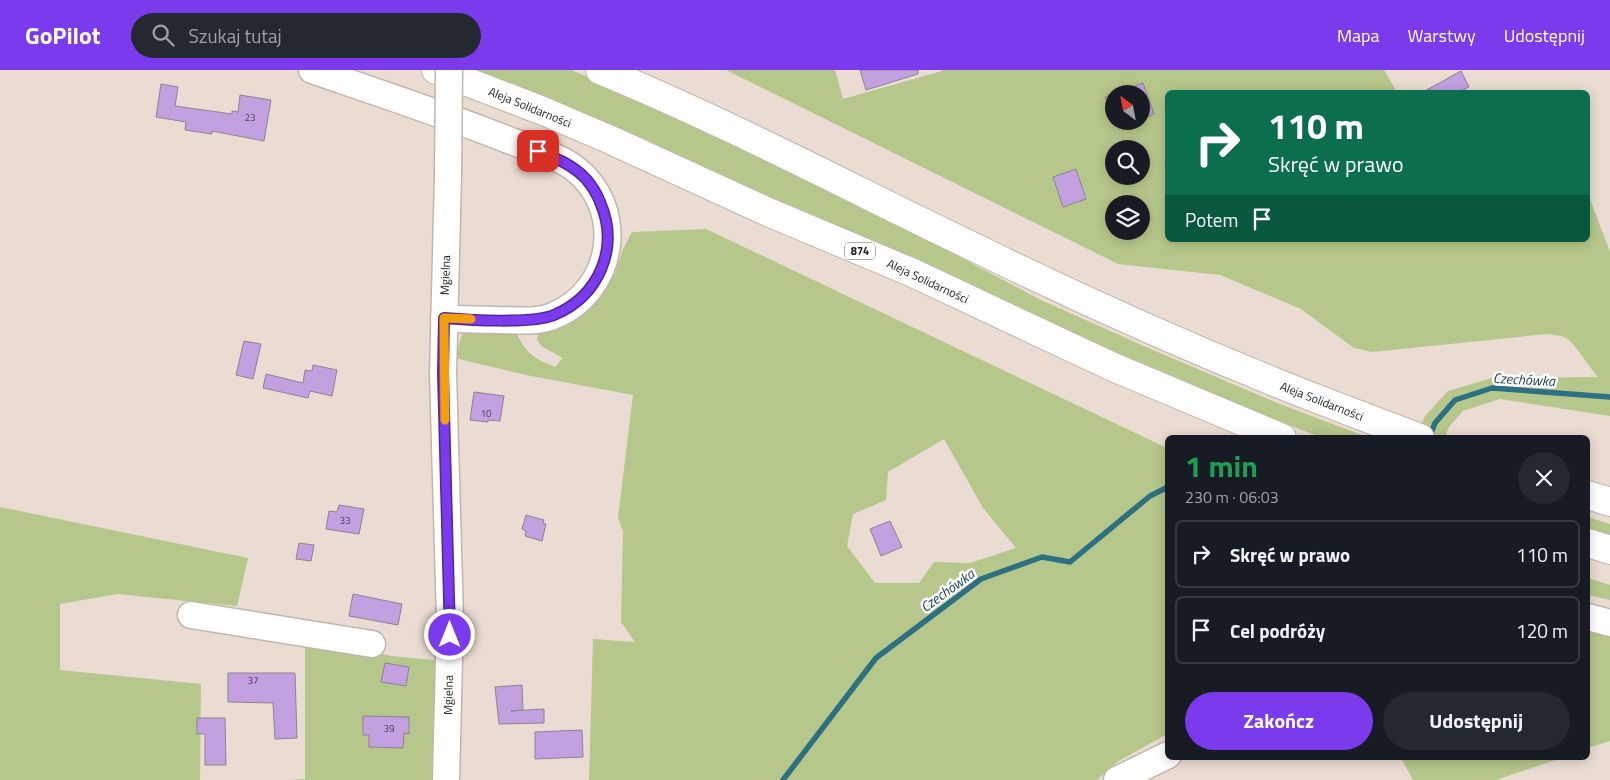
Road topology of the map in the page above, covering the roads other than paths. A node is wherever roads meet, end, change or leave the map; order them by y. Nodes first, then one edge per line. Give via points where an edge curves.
1 (312, 70) edge
2 (436, 70) edge
3 (448, 70) edge
4 (600, 70) edge
5 (444, 318) junction
6 (1275, 435) edge
7 (1412, 435) edge
8 (1590, 496) edge
9 (1610, 502) edge
10 (1590, 544) edge
11 (1610, 550) edge
12 (190, 615) dead end
13 (1590, 618) edge
14 (1610, 623) edge
15 (372, 644) dead end
16 (1165, 756) edge
17 (446, 780) edge
18 (1117, 780) edge

1 - 5 street via 483,129 556,158 573,167 596,193 608,227 607,248 594,283 572,306 552,316 532,320
2 - 6 main road, Aleja Solidarności / 874 via 613,141 768,212 913,273 1113,367
3 - 5 street, Mgielna, bridge
4 - 7 main road, Aleja Solidarności via 680,104 1104,309 1276,383
5 - 17 street, Mgielna via 450,619
8 - 9 main road
10 - 11 main road
12 - 15 street
13 - 14 street
16 - 18 street

